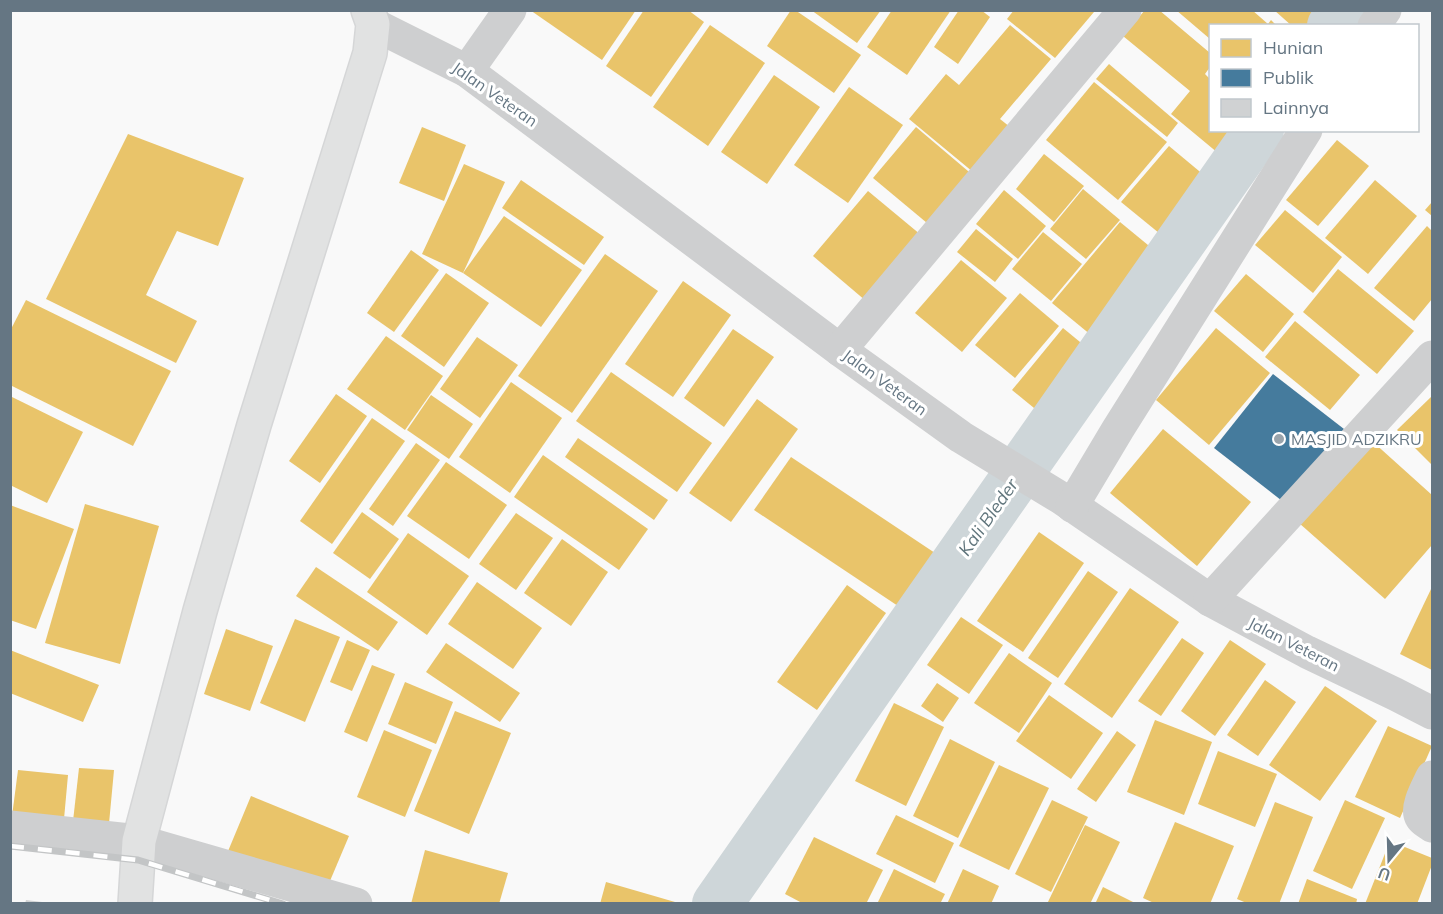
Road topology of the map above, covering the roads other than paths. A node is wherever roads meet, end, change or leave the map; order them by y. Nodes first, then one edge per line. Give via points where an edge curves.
1 (510, 10) edge
2 (1125, 10) edge
3 (1385, 10) edge
4 (371, 17) edge
5 (1375, 24) edge
6 (468, 71) junction
7 (1305, 132) edge
8 (840, 350) junction
9 (1432, 357) edge
10 (1066, 502) junction
11 (1210, 600) junction
12 (1432, 713) edge
13 (1432, 777) edge
14 (1432, 826) edge
15 (10, 827) edge
16 (139, 842) junction
17 (135, 903) edge
18 (356, 903) edge

1 - 6 street
2 - 8 street
3 - 5 street
4 - 6 street, Jalan Veteran
4 - 16 main road via 370,53 254,425
6 - 8 street, Jalan Veteran
7 - 10 street via 1124,419
8 - 10 street, Jalan Veteran via 961,436
9 - 11 street
10 - 11 street, Jalan Veteran
11 - 12 street, Jalan Veteran
13 - 14 street via 1419,807 1422,820
15 - 16 street
16 - 17 main road
16 - 18 street

